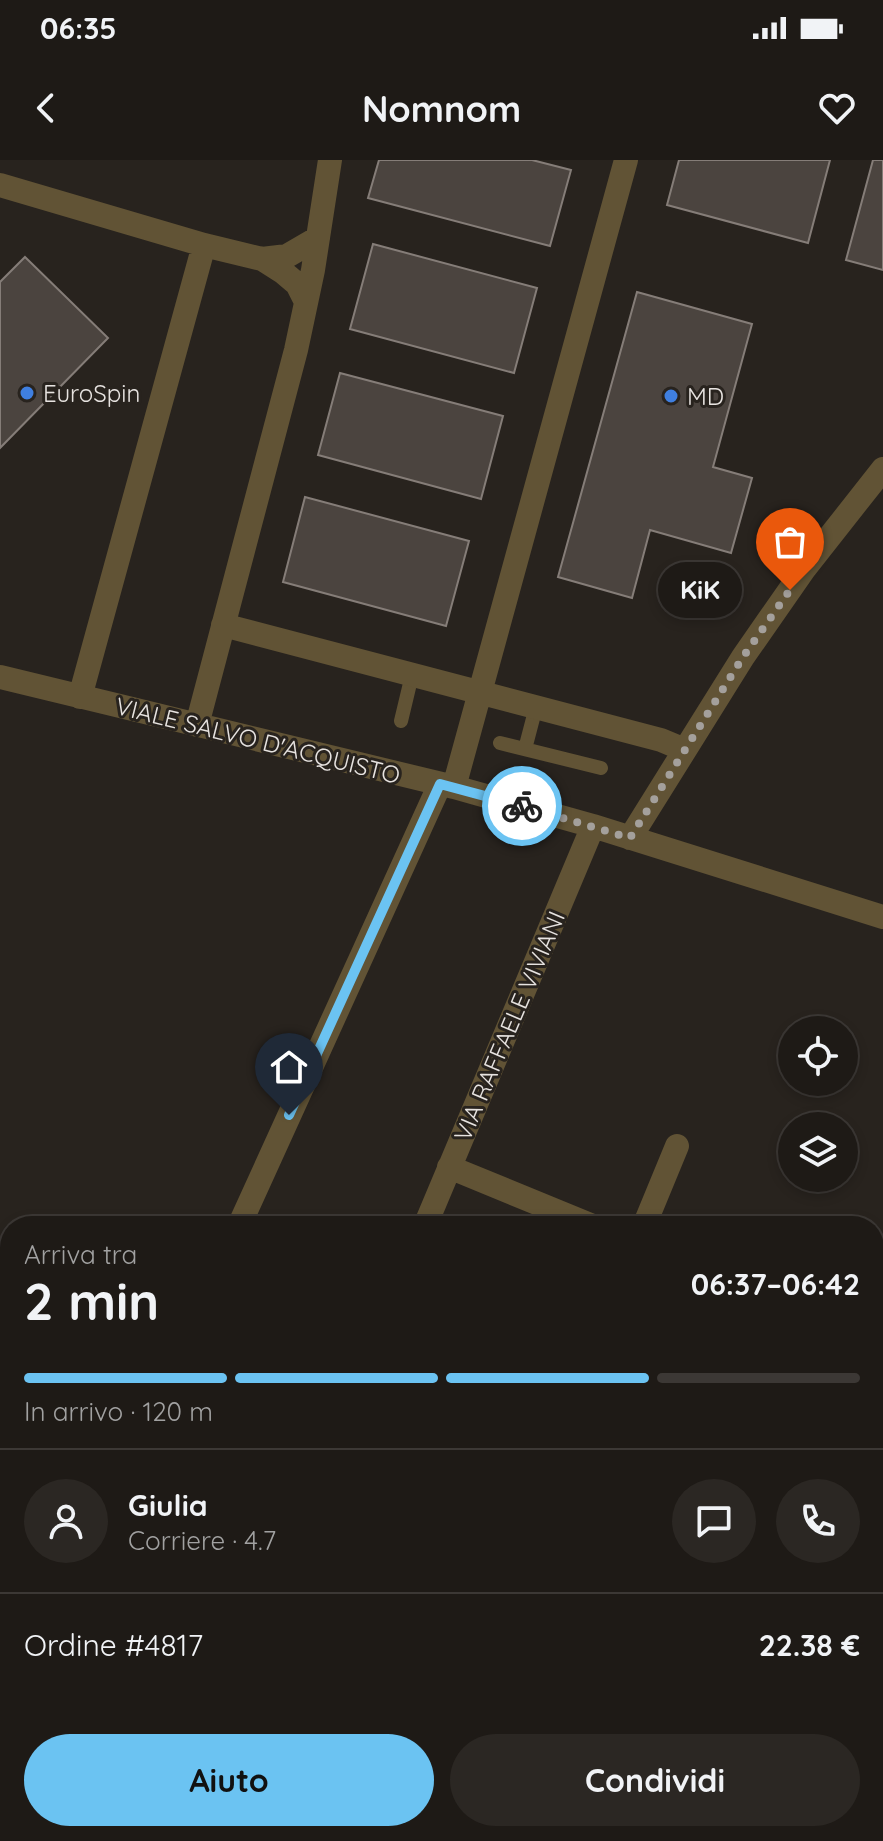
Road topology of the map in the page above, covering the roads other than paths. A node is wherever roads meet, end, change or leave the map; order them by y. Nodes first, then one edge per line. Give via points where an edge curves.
1 (330, 160) edge
2 (626, 160) edge
3 (0, 185) edge
4 (318, 238) junction
5 (204, 245) junction
6 (262, 259) junction
7 (306, 302) junction
8 (883, 469) edge
9 (223, 625) junction
10 (412, 675) junction
11 (0, 678) edge
12 (480, 692) junction
13 (80, 697) junction
14 (536, 707) junction
15 (401, 721) dead end
16 (197, 725) junction
17 (500, 743) dead end
18 (525, 749) junction
19 (685, 750) junction
20 (601, 768) dead end
21 (447, 786) junction
22 (593, 826) junction
23 (630, 838) junction
24 (883, 917) edge
25 (677, 1146) dead end
26 (449, 1167) junction
27 (244, 1216) edge
28 (429, 1216) edge
29 (569, 1216) edge
30 (648, 1216) edge

1 - 4 street
2 - 12 street
3 - 5 street
4 - 6 street via 287,256
4 - 7 street
5 - 6 street
5 - 13 street
6 - 7 street via 297,284
7 - 9 street
8 - 19 street via 805,568
9 - 10 street
9 - 16 street
10 - 12 street
10 - 15 lane
11 - 13 street, VIALE SALVO D'ACQUISTO
12 - 14 street
12 - 21 street
13 - 16 street, VIALE SALVO D'ACQUISTO
14 - 18 lane
14 - 19 street
16 - 21 street, VIALE SALVO D'ACQUISTO
17 - 18 lane
18 - 20 lane
19 - 23 street
21 - 22 street, VIALE SALVO D'ACQUISTO
21 - 27 street
22 - 23 street, VIALE SALVO D'ACQUISTO
22 - 26 street, VIA RAFFAELE VIVIANI
23 - 24 street, VIALE SALVO D'ACQUISTO
25 - 30 street
26 - 28 street, VIA RAFFAELE VIVIANI
26 - 29 street

